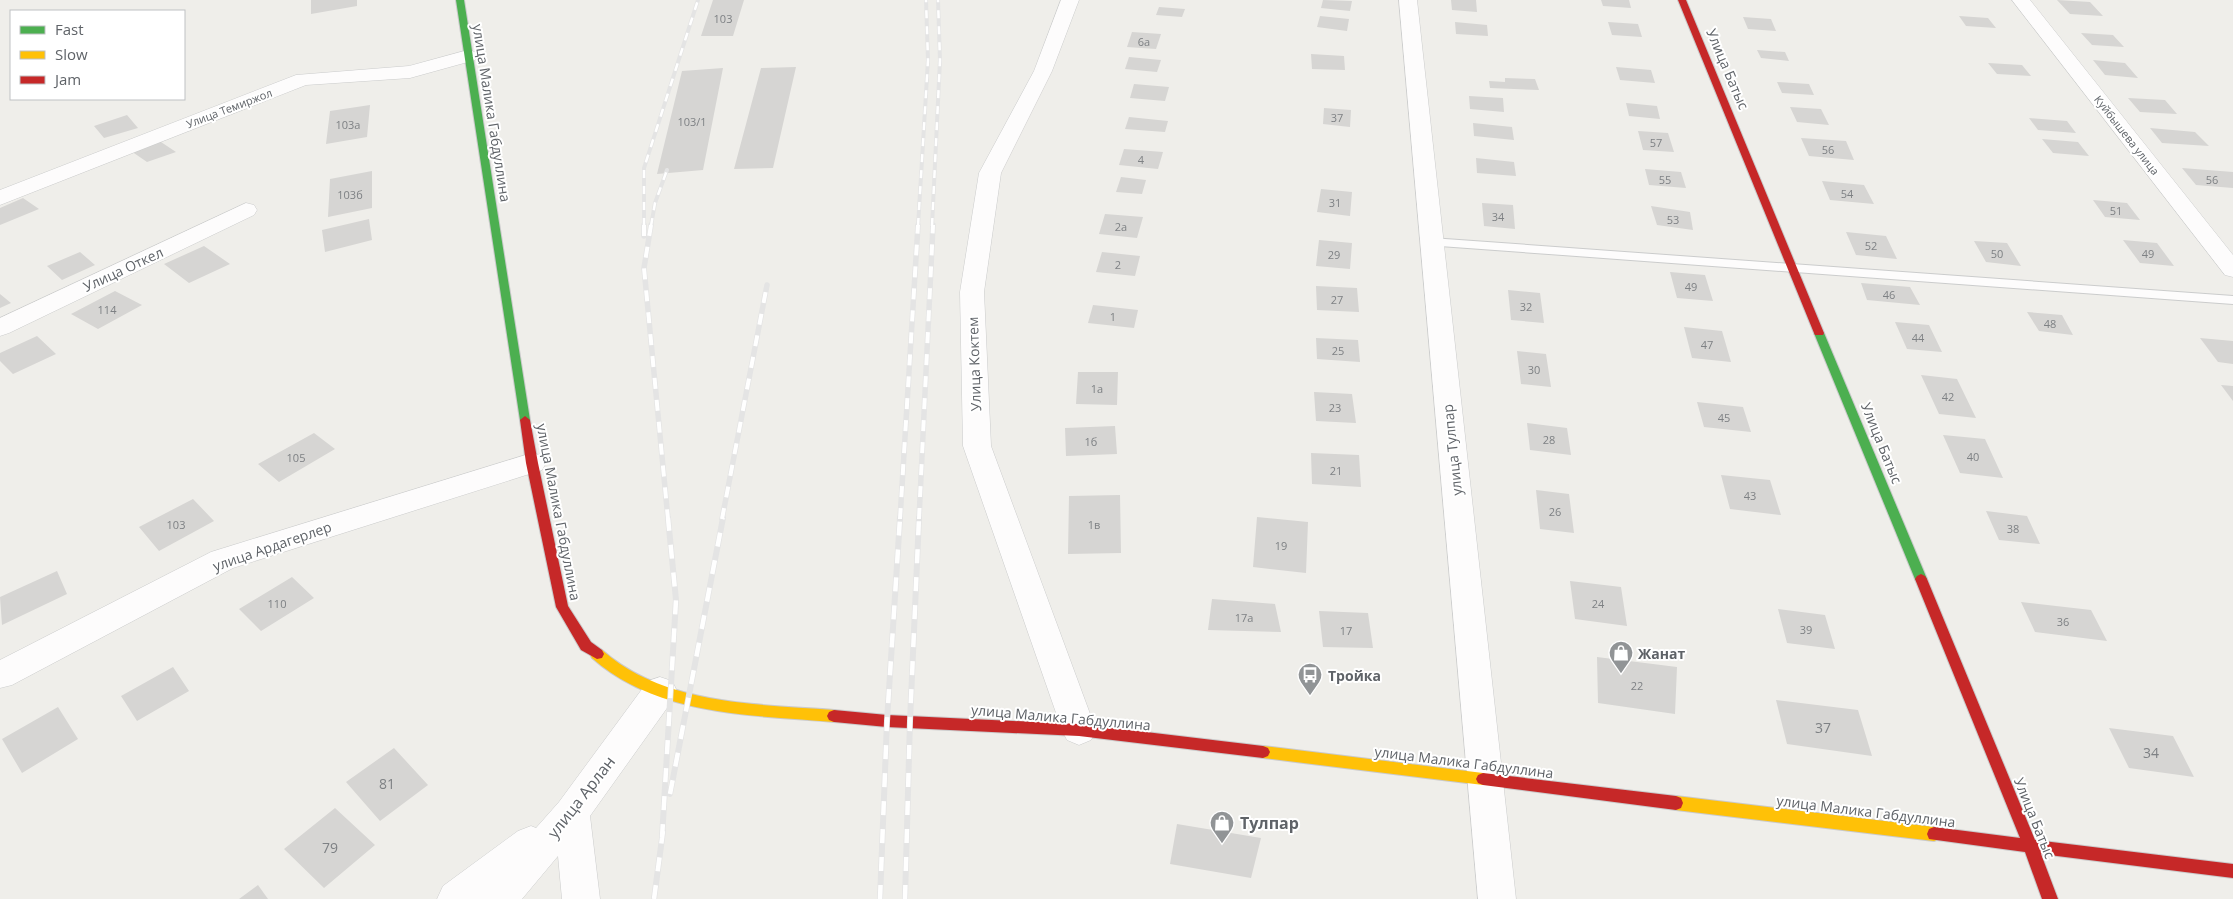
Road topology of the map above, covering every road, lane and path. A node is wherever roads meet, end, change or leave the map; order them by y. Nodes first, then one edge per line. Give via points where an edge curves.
1 (460, 0) edge
2 (1070, 0) edge
3 (1408, 0) edge
4 (1682, 0) edge
5 (2021, 0) edge
6 (468, 56) junction
7 (0, 198) edge
8 (246, 210) dead end
9 (1431, 242) junction
10 (1794, 270) junction
11 (2233, 270) edge
12 (2233, 300) edge
13 (0, 328) edge
14 (532, 463) junction
15 (0, 675) edge
16 (660, 690) junction
17 (1079, 730) junction
18 (1485, 780) junction
19 (572, 812) junction
20 (2031, 846) junction
21 (2233, 871) edge
22 (456, 899) edge
23 (498, 899) edge
24 (581, 899) edge
25 (1497, 899) edge
26 (2050, 899) edge

1 - 6 main road, улица Малика Габдуллина
2 - 17 street, Улица Коктем via 1043,71 990,173 972,292 977,446
3 - 9 street, улица Тулпар
4 - 10 main road, Улица Батыс
5 - 11 street, Куйбышева улица
6 - 7 street, Улица Темиржол via 410,72 303,79
6 - 14 main road, улица Малика Габдуллина
8 - 13 street, Улица Откел
9 - 10 lane
9 - 18 street, улица Тулпар
10 - 12 lane
10 - 20 main road, Улица Батыс
14 - 15 street, улица Ардагерлер via 222,560
14 - 16 main road, улица Малика Габдуллина via 562,607 586,646 623,675
16 - 17 main road, улица Малика Габдуллина via 718,706 887,721
16 - 19 street, улица Арлан
17 - 18 main road, улица Малика Габдуллина
18 - 20 main road, улица Малика Габдуллина
18 - 25 street, улица Тулпар
19 - 22 street
19 - 23 street, улица Арлан
19 - 24 street
20 - 21 main road, улица Малика Габдуллина
20 - 26 main road, Улица Батыс

